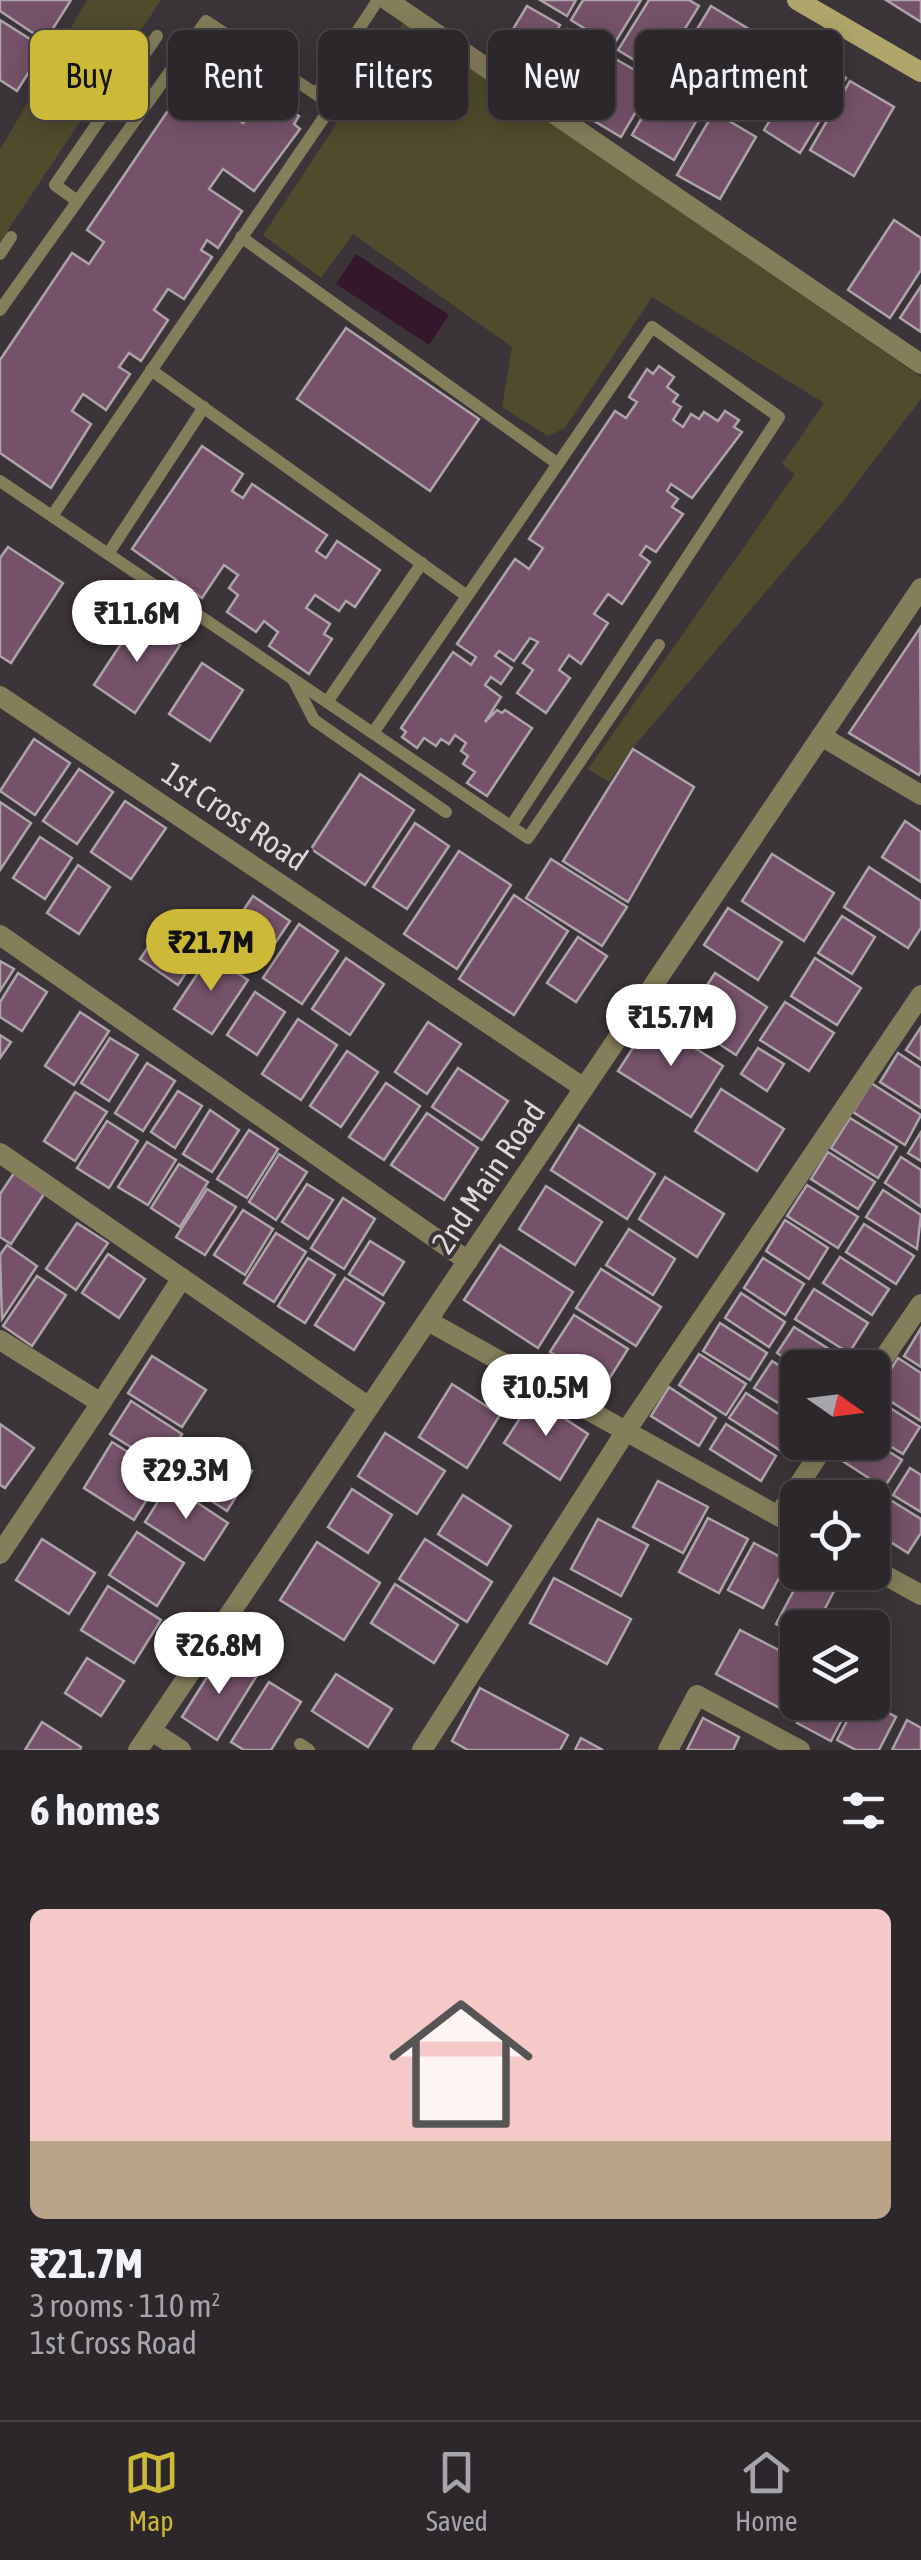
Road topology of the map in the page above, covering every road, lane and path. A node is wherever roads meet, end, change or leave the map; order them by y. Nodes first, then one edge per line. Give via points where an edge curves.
1 (378, 0) edge
2 (386, 0) edge
3 (797, 0) edge
4 (157, 36) dead end
5 (921, 72) edge
6 (316, 94) junction
7 (76, 200) junction
8 (241, 236) junction
9 (12, 237) dead end
10 (0, 254) edge
11 (0, 310) edge
12 (921, 364) edge
13 (151, 370) junction
14 (204, 408) junction
15 (558, 464) junction
16 (0, 481) edge
17 (52, 516) junction
18 (108, 554) junction
19 (422, 563) junction
20 (920, 591) edge
21 (467, 596) junction
22 (660, 645) dead end
23 (293, 679) junction
24 (0, 696) edge
25 (326, 702) junction
26 (373, 733) junction
27 (821, 736) junction
28 (921, 795) edge
29 (446, 812) dead end
30 (510, 826) junction
31 (0, 936) edge
32 (921, 995) edge
33 (584, 1088) junction
34 (0, 1153) edge
35 (468, 1261) junction
36 (182, 1278) junction
37 (921, 1304) edge
38 (428, 1321) junction
39 (0, 1340) edge
40 (889, 1350) edge
41 (102, 1403) junction
42 (369, 1407) junction
43 (626, 1432) junction
44 (815, 1460) edge
45 (778, 1516) joint
46 (0, 1554) edge
47 (890, 1578) edge
48 (921, 1595) edge
49 (152, 1731) junction
50 (138, 1750) edge
51 (181, 1750) edge
52 (422, 1750) edge
53 (668, 1750) edge
54 (800, 1750) edge

1 - 6 lane
2 - 12 street
3 - 5 main road
4 - 7 lane via 54,185
6 - 7 lane via 206,22
6 - 8 lane via 332,106
7 - 11 lane
8 - 13 lane
8 - 15 lane
9 - 10 lane
13 - 14 lane
13 - 17 lane
14 - 18 lane
14 - 19 lane
15 - 21 lane
15 - 30 lane via 652,327 779,416
16 - 17 lane
17 - 18 lane
18 - 23 lane
19 - 21 lane
19 - 25 lane
20 - 27 street, 2nd Main Road
21 - 26 lane
22 - 30 lane via 528,838
23 - 25 lane
23 - 29 lane via 314,720
24 - 33 street, 1st Cross Road
25 - 26 lane
26 - 30 lane
27 - 28 street
27 - 33 street, 2nd Main Road
31 - 35 street
32 - 43 street
33 - 35 street, 2nd Main Road
34 - 36 street
35 - 38 street, 2nd Main Road
36 - 41 street
36 - 42 street
37 - 40 street
38 - 42 street, 2nd Main Road
38 - 43 street
39 - 41 street
41 - 46 street
42 - 49 street, 2nd Main Road
43 - 45 street
43 - 52 street
44 - 45 street
47 - 48 street
49 - 50 street, 2nd Main Road
49 - 51 street
53 - 54 street via 697,1695

